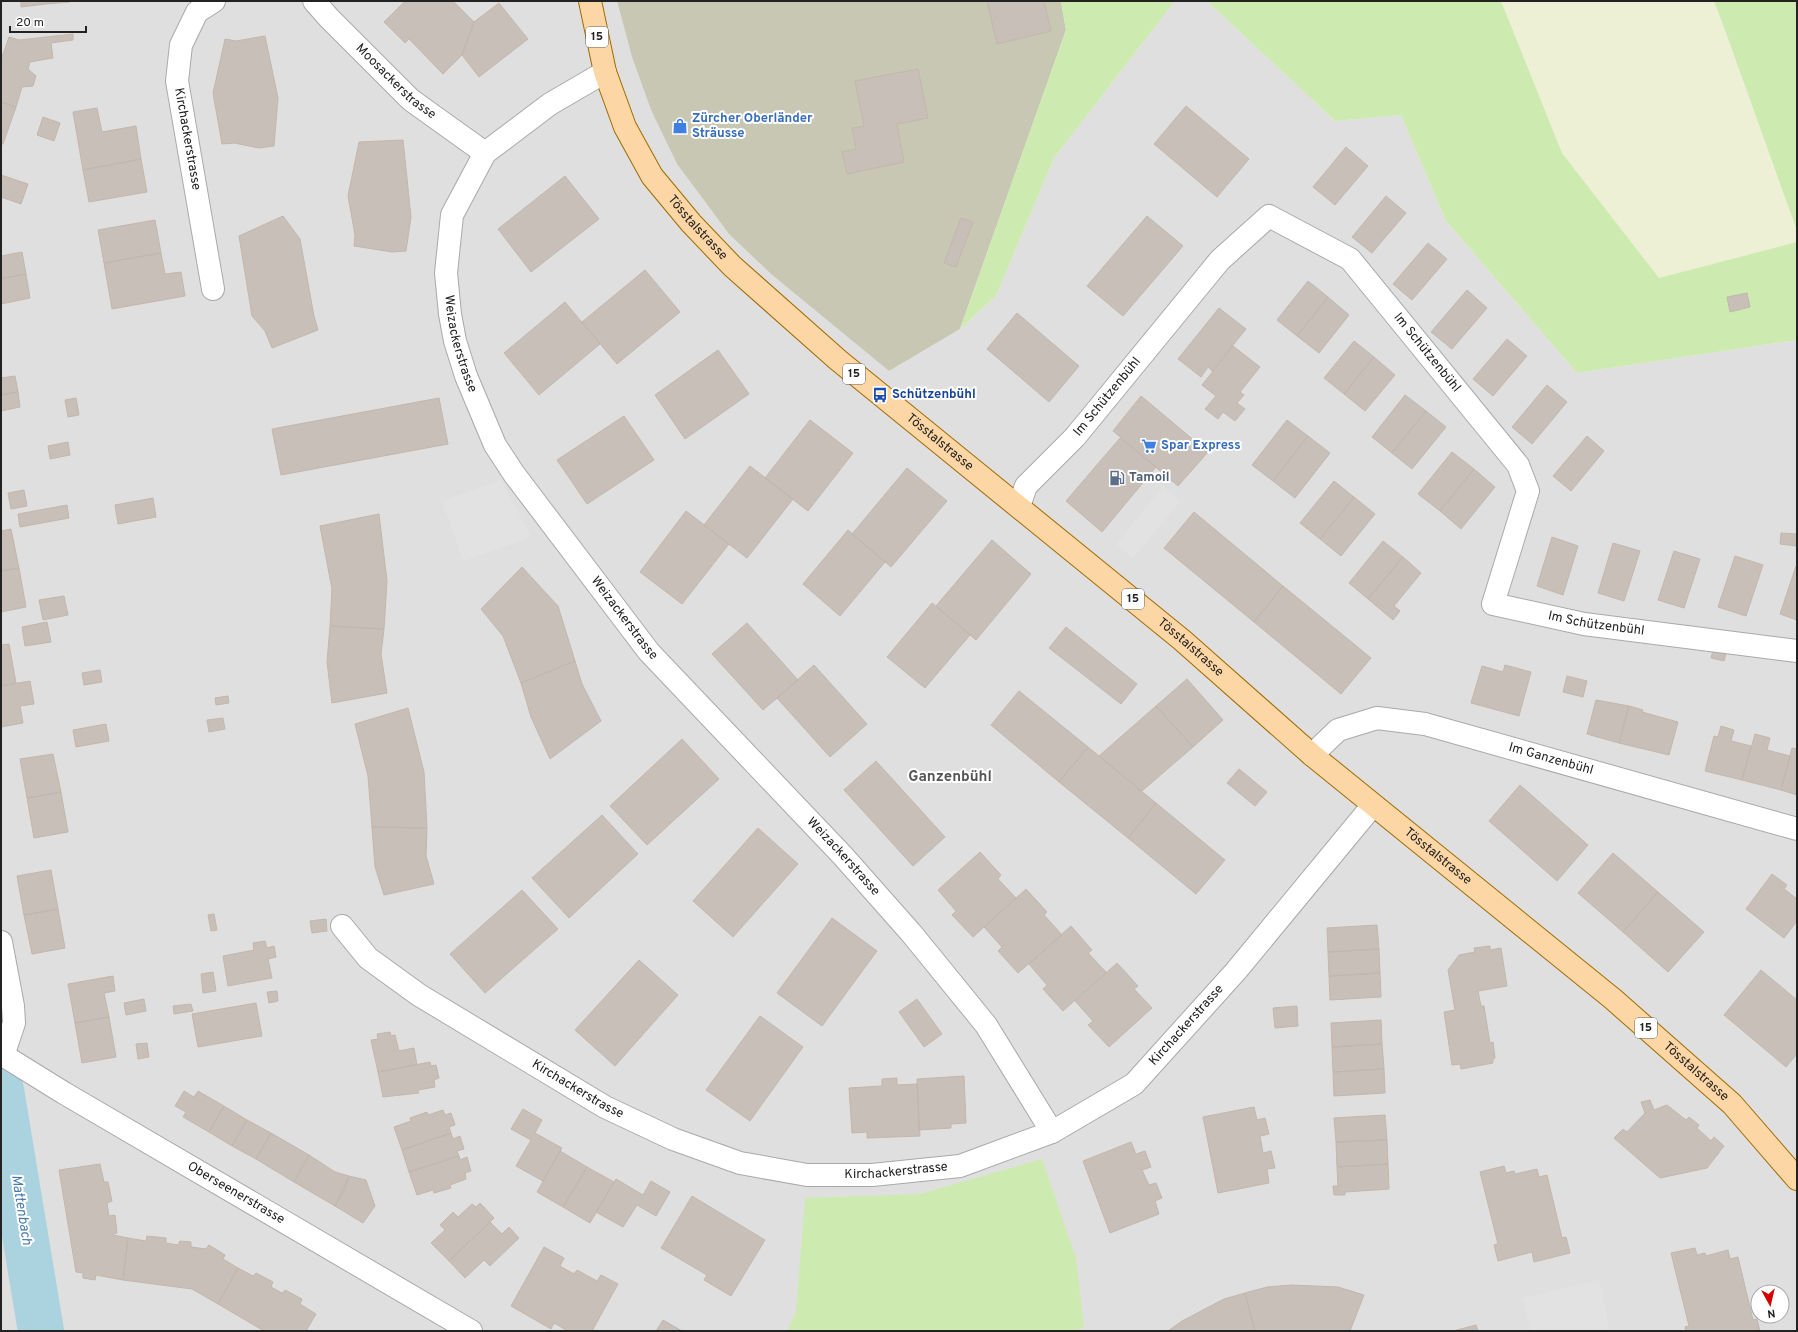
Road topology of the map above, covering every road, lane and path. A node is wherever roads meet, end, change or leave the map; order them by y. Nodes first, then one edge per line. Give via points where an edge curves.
1 (214, 1) edge
2 (314, 1) edge
3 (590, 1) edge
4 (605, 72) junction
5 (485, 153) junction
6 (213, 289) dead end
7 (1019, 506) junction
8 (1797, 651) edge
9 (1312, 756) junction
10 (1373, 805) junction
11 (1797, 829) edge
12 (342, 926) dead end
13 (1, 942) edge
14 (2, 1055) edge
15 (1052, 1132) junction
16 (1797, 1178) edge
17 (471, 1331) edge

1 - 6 street, Kirchackerstrasse via 197,12 181,45 177,81
2 - 5 street, Moosackerstrasse via 411,100
3 - 4 main road, Tösstalstrasse / 15
4 - 5 street, Weizackerstrasse via 550,104
4 - 7 main road, Tösstalstrasse / 15 via 625,127 652,176 701,234 732,266 838,360
5 - 15 street, Weizackerstrasse via 452,215 446,272 455,341 466,376 501,456 649,652 843,856 976,1012
7 - 8 street, Im Schützenbühl via 1026,486 1075,437 1220,260 1269,216 1350,259 1518,464 1528,491 1493,604 1584,624
7 - 9 main road, Tösstalstrasse / 15 via 1182,640
9 - 10 main road, Tösstalstrasse / 15
9 - 11 street, Im Ganzenbühl via 1338,730 1377,718 1425,724
10 - 15 street, Kirchackerstrasse via 1236,971 1134,1084
10 - 16 main road, Tösstalstrasse / 15 via 1613,999 1732,1104
12 - 15 street, Kirchackerstrasse via 368,958 419,995 605,1107 673,1139 740,1163 807,1175 879,1175 960,1166
13 - 14 street via 14,1023
14 - 17 street, Oberseenerstrasse

